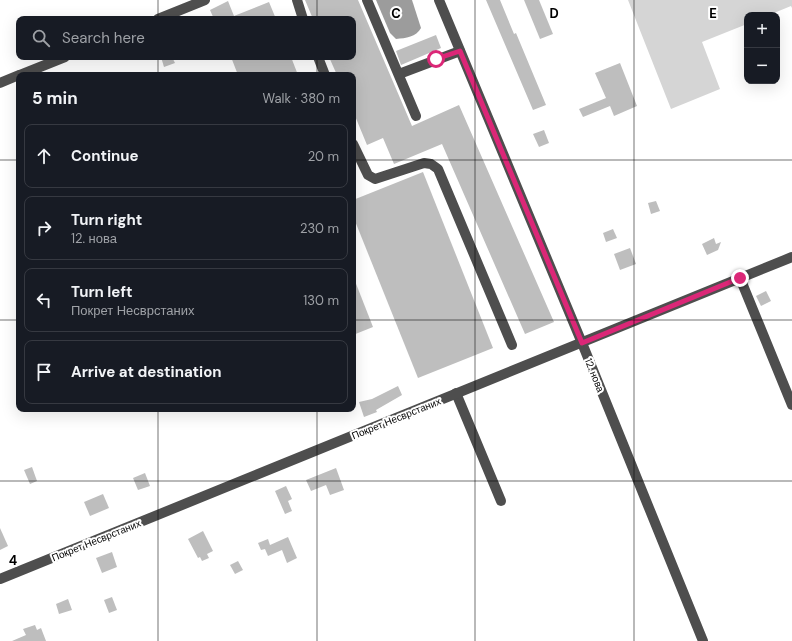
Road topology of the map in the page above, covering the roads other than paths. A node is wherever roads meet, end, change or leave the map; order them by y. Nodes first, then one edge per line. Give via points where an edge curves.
1 (205, 0) edge
2 (297, 0) edge
3 (367, 0) edge
4 (438, 0) edge
5 (165, 16) edge
6 (302, 16) edge
7 (460, 51) junction
8 (58, 60) edge
9 (319, 60) edge
10 (28, 72) edge
11 (324, 72) edge
12 (399, 74) junction
13 (16, 77) edge
14 (0, 83) edge
15 (416, 116) dead end
16 (356, 150) edge
17 (792, 257) edge
18 (740, 278) junction
19 (582, 343) junction
20 (512, 346) dead end
21 (456, 394) junction
22 (792, 405) edge
23 (501, 501) dead end
24 (0, 579) edge
25 (703, 641) edge

1 - 5 street
2 - 6 street
3 - 12 street
4 - 7 street, 12. нова
7 - 12 street
7 - 19 street, 12. нова
8 - 10 street
9 - 11 street
12 - 15 street
13 - 14 street
16 - 20 street via 368,175 375,179 424,163 438,169
17 - 18 street, Покрет Несврстаних
18 - 19 street, Покрет Несврстаних
18 - 22 street
19 - 21 street, Покрет Несврстаних
19 - 25 street, 12. нова
21 - 23 street
21 - 24 street, Покрет Несврстаних

